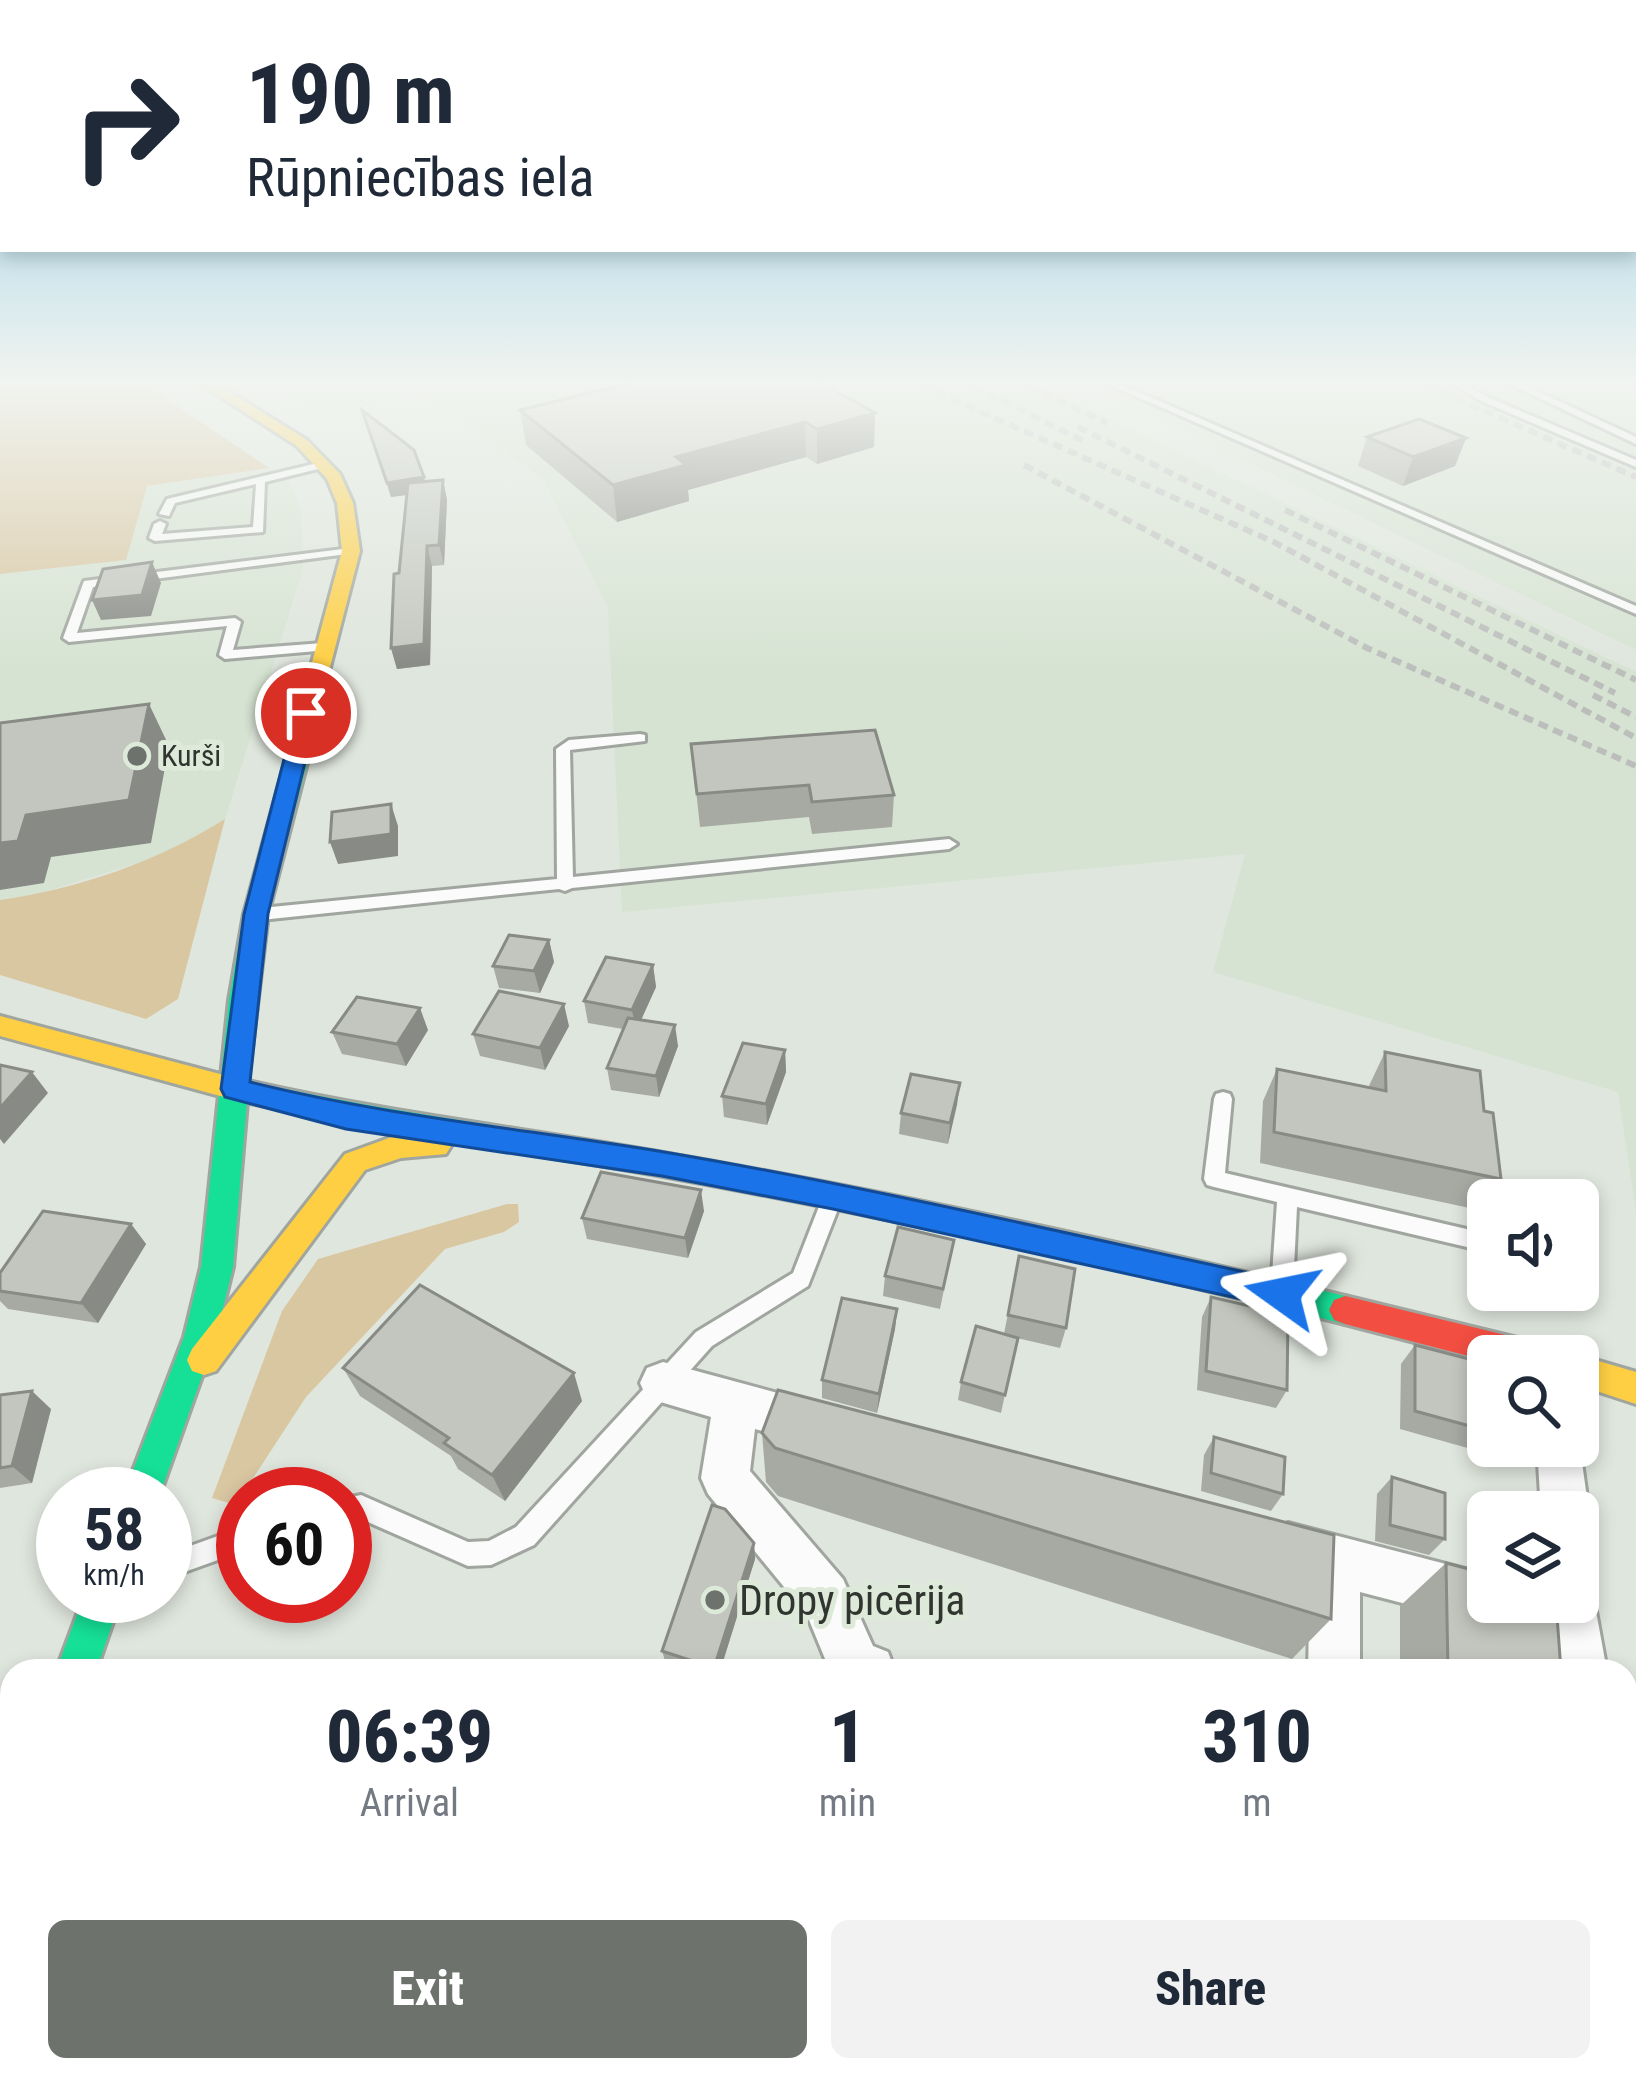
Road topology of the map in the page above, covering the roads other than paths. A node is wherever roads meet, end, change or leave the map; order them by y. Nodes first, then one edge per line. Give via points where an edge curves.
1 (284, 476) edge
2 (330, 476) edge
3 (1327, 476) edge
4 (261, 483) junction
5 (351, 551) junction
6 (1634, 607) edge
7 (323, 646) junction
8 (640, 738) dead end
9 (949, 844) dead end
10 (565, 886) junction
11 (256, 914) junction
12 (0, 1026) edge
13 (235, 1089) junction
14 (1223, 1099) dead end
15 (478, 1138) junction
16 (833, 1196) junction
17 (1287, 1196) junction
18 (1467, 1238) edge
19 (1282, 1294) junction
20 (1467, 1340) edge
21 (1599, 1377) edge
22 (664, 1383) junction
23 (182, 1387) junction
24 (1636, 1388) edge
25 (736, 1402) junction
26 (851, 1433) edge
27 (152, 1467) edge
28 (372, 1513) edge
29 (1243, 1536) edge
30 (1335, 1560) junction
31 (1467, 1594) edge
32 (93, 1623) edge
33 (80, 1659) edge
34 (852, 1659) edge
35 (1334, 1659) edge

1 - 4 lane
2 - 5 main road via 342,493
3 - 6 lane
4 - 4 lane via 259,530 154,538 171,501
5 - 7 main road
5 - 7 lane via 88,584 69,638 236,622 225,655
7 - 11 main road
8 - 10 lane via 563,749
9 - 10 lane
10 - 11 lane
11 - 13 main road
12 - 13 main road
13 - 15 main road
13 - 23 main road via 217,1268
14 - 17 lane via 1214,1179
15 - 16 main road
15 - 23 main road via 400,1146 355,1162
16 - 19 main road
16 - 22 lane via 801,1279 704,1339
17 - 18 lane
17 - 19 lane
19 - 20 main road
21 - 24 main road
22 - 25 street
22 - 28 lane via 525,1536 491,1553 468,1554
23 - 27 main road
25 - 26 street
25 - 34 street via 725,1478 825,1598
29 - 30 street
30 - 31 street
30 - 35 street
32 - 33 main road

